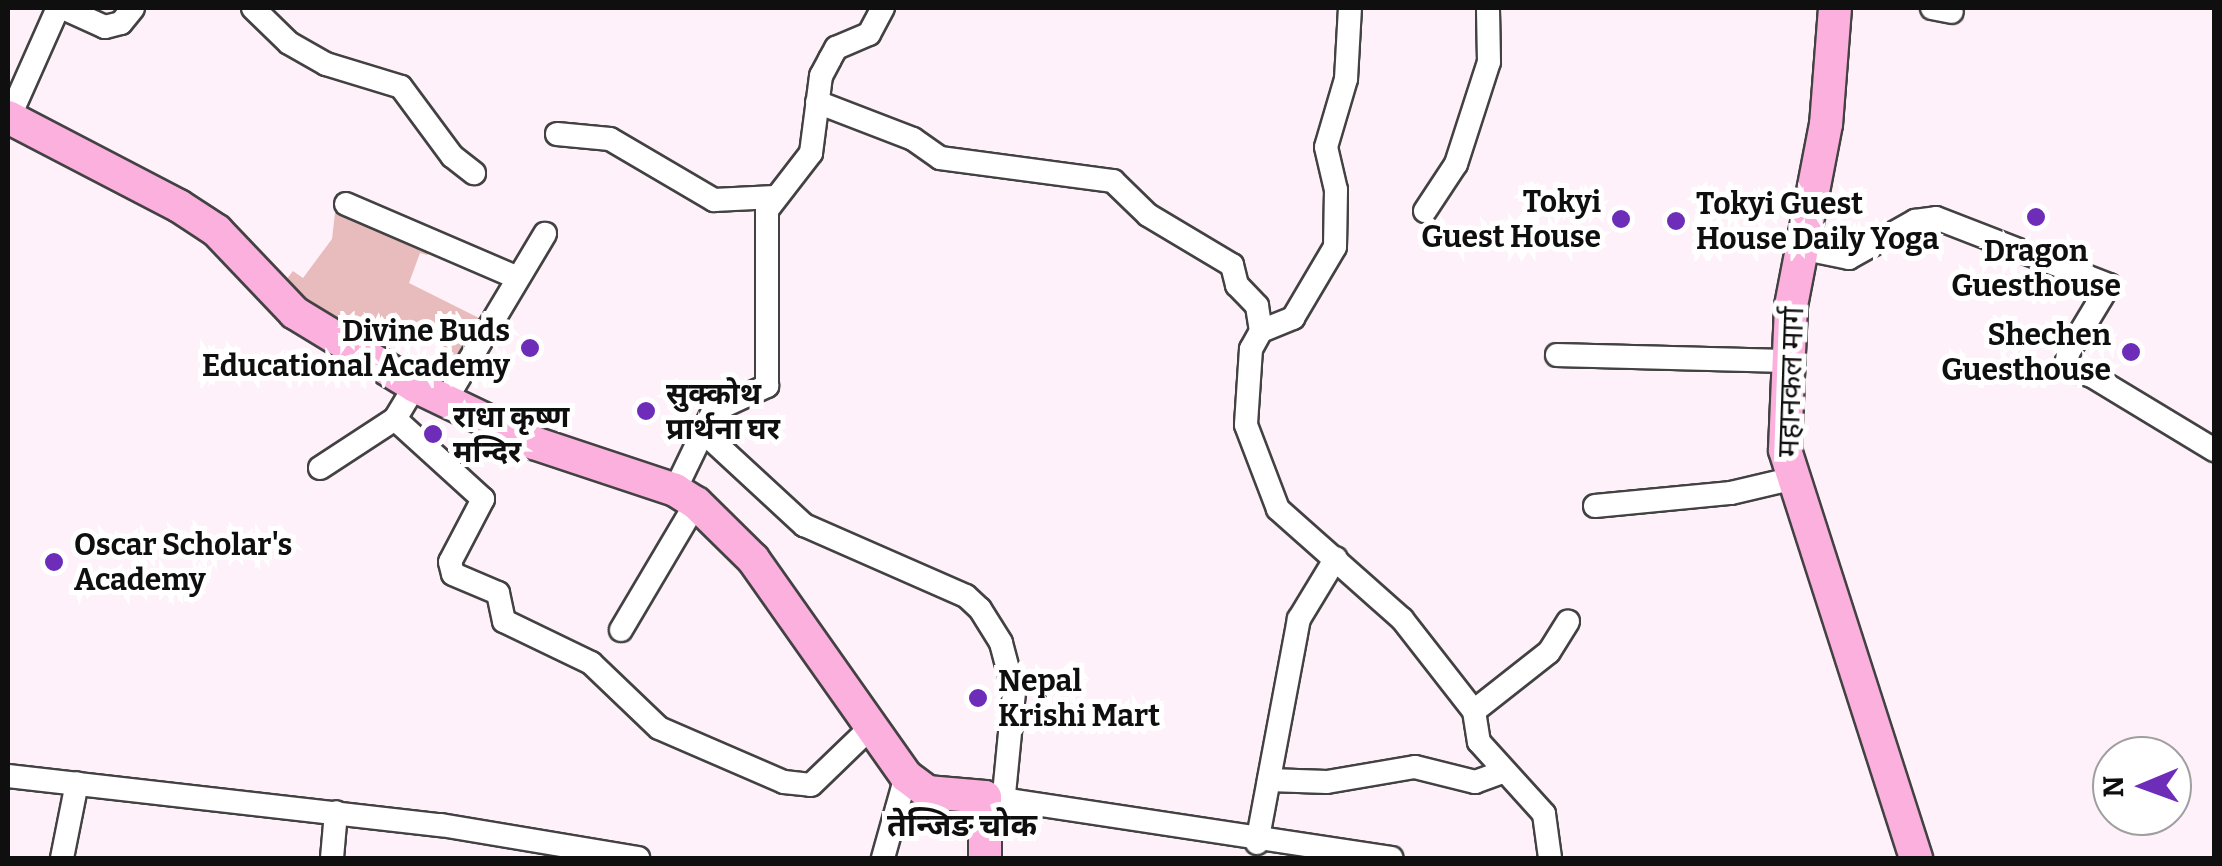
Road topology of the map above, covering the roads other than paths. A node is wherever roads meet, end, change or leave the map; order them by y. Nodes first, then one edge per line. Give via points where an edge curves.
1 (61, 8) edge
2 (133, 8) edge
3 (253, 8) edge
4 (883, 8) edge
5 (1350, 8) edge
6 (1488, 8) edge
7 (1835, 8) edge
8 (816, 102) junction
9 (8, 107) edge
10 (8, 117) edge
11 (557, 134) dead end
12 (474, 173) dead end
13 (775, 197) junction
14 (346, 204) dead end
15 (1425, 210) dead end
16 (544, 234) dead end
17 (1800, 248) junction
18 (518, 278) junction
19 (1260, 331) junction
20 (1557, 355) dead end
21 (1786, 361) junction
22 (430, 394) junction
23 (395, 419) junction
24 (700, 430) junction
25 (2214, 450) edge
26 (320, 468) dead end
27 (1790, 479) junction
28 (685, 497) junction
29 (1595, 506) dead end
30 (1336, 558) junction
31 (1568, 621) dead end
32 (622, 630) dead end
33 (1474, 711) junction
34 (871, 727) junction
35 (1503, 772) junction
36 (8, 776) edge
37 (906, 776) junction
38 (1269, 780) junction
39 (77, 783) junction
40 (937, 793) junction
41 (995, 796) junction
42 (336, 812) junction
43 (1257, 842) junction
44 (985, 853) edge
45 (62, 858) edge
46 (332, 858) edge
47 (638, 858) edge
48 (882, 858) edge
49 (1391, 858) edge
50 (1550, 858) edge
51 (1916, 858) edge

1 - 2 street via 105,27 121,23
1 - 9 street via 13,109
3 - 12 street via 289,43 347,75 401,87 452,156
4 - 8 street via 869,34 836,48
5 - 19 street via 1346,78 1326,146 1336,190 1335,248 1293,318
6 - 15 street via 1489,62 1456,164
7 - 17 main road, महानकल मार्ग via 1826,124
8 - 13 street via 811,153
8 - 19 street via 912,139 940,158 1113,181 1148,216 1232,265 1237,285 1257,306
10 - 22 main road via 179,206 217,232 294,313
11 - 13 street via 610,139 714,200
13 - 24 street via 764,226 767,386 749,399 721,403
14 - 18 street
16 - 18 street
17 - 21 main road, महानकल मार्ग
17 - 25 street via 1849,258 1915,222 1936,218 2108,285 2066,368 2092,376
18 - 22 street
19 - 30 street via 1247,375 1251,450 1278,509
20 - 21 street
21 - 27 main road, महानकल मार्ग
22 - 23 street
22 - 28 main road via 534,443
23 - 26 street
23 - 34 street via 483,499 450,562 453,574 498,593 504,621 592,663 659,728 784,782 811,784
24 - 28 street
24 - 41 street via 804,525 966,596 980,609 1001,643 1014,692
27 - 29 street via 1731,493
27 - 51 main road, महानकल मार्ग
28 - 32 street
28 - 34 main road via 753,558
30 - 33 street via 1402,619
30 - 38 street via 1299,619
31 - 33 street via 1549,652
33 - 35 street via 1479,742
34 - 37 main road
35 - 38 street via 1475,782 1415,767 1328,782
35 - 50 street via 1544,814
36 - 39 street
37 - 40 main road
37 - 48 street
38 - 43 street
39 - 42 street
39 - 45 street
40 - 41 main road
40 - 44 main road
41 - 43 street
41 - 44 main road
42 - 46 street
42 - 47 street
43 - 49 street

